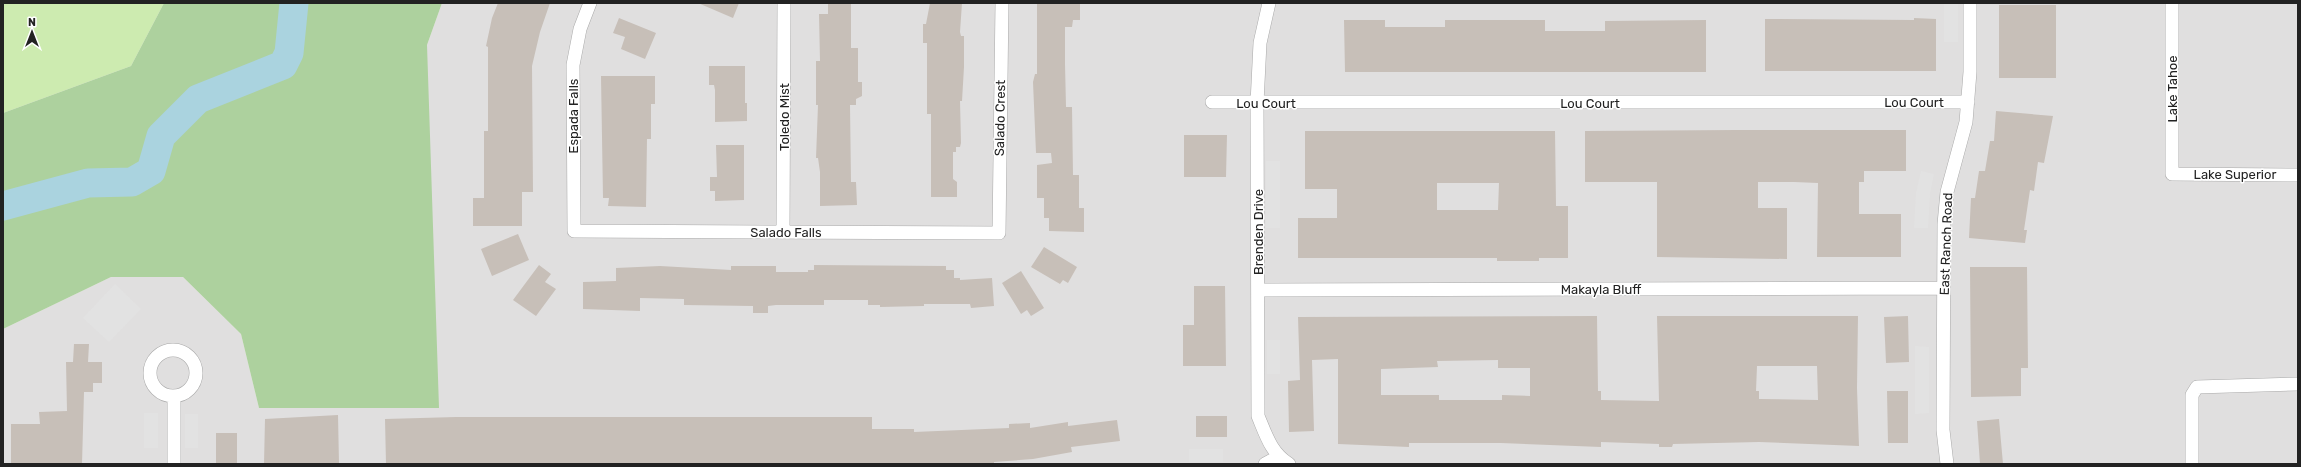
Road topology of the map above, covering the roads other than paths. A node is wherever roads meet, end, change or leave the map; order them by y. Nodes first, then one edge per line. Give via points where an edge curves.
1 (590, 3) edge
2 (784, 3) edge
3 (1002, 3) edge
4 (1269, 3) edge
5 (1970, 3) edge
6 (2172, 3) edge
7 (1212, 102) dead end
8 (1968, 102) junction
9 (1258, 103) junction
10 (2172, 174) joint
11 (2298, 175) edge
12 (574, 231) joint
13 (783, 232) junction
14 (999, 233) joint
15 (1943, 288) junction
16 (1258, 290) junction
17 (2298, 384) edge
18 (174, 396) dead end
19 (1283, 461) edge
20 (174, 464) edge
21 (1265, 464) edge
22 (1947, 464) edge
23 (2192, 464) edge

1 - 12 street, Espada Falls via 580,29 573,65
2 - 13 street, Toledo Mist
3 - 14 street, Salado Crest
4 - 9 street, Brenden Drive via 1260,43
5 - 8 street, East Ranch Road
6 - 10 street, Lake Tahoe
7 - 9 street, Lou Court
8 - 9 street, Lou Court
8 - 15 street, East Ranch Road via 1966,122 1947,192
9 - 16 street, Brenden Drive
10 - 11 street, Lake Superior
12 - 13 street, Salado Falls
13 - 14 street, Salado Falls
15 - 16 street, Makayla Bluff
15 - 22 street, East Ranch Road via 1942,430
16 - 19 street, Brenden Drive via 1258,416 1266,437
17 - 23 street via 2197,387 2192,395
18 - 20 street
19 - 21 street

